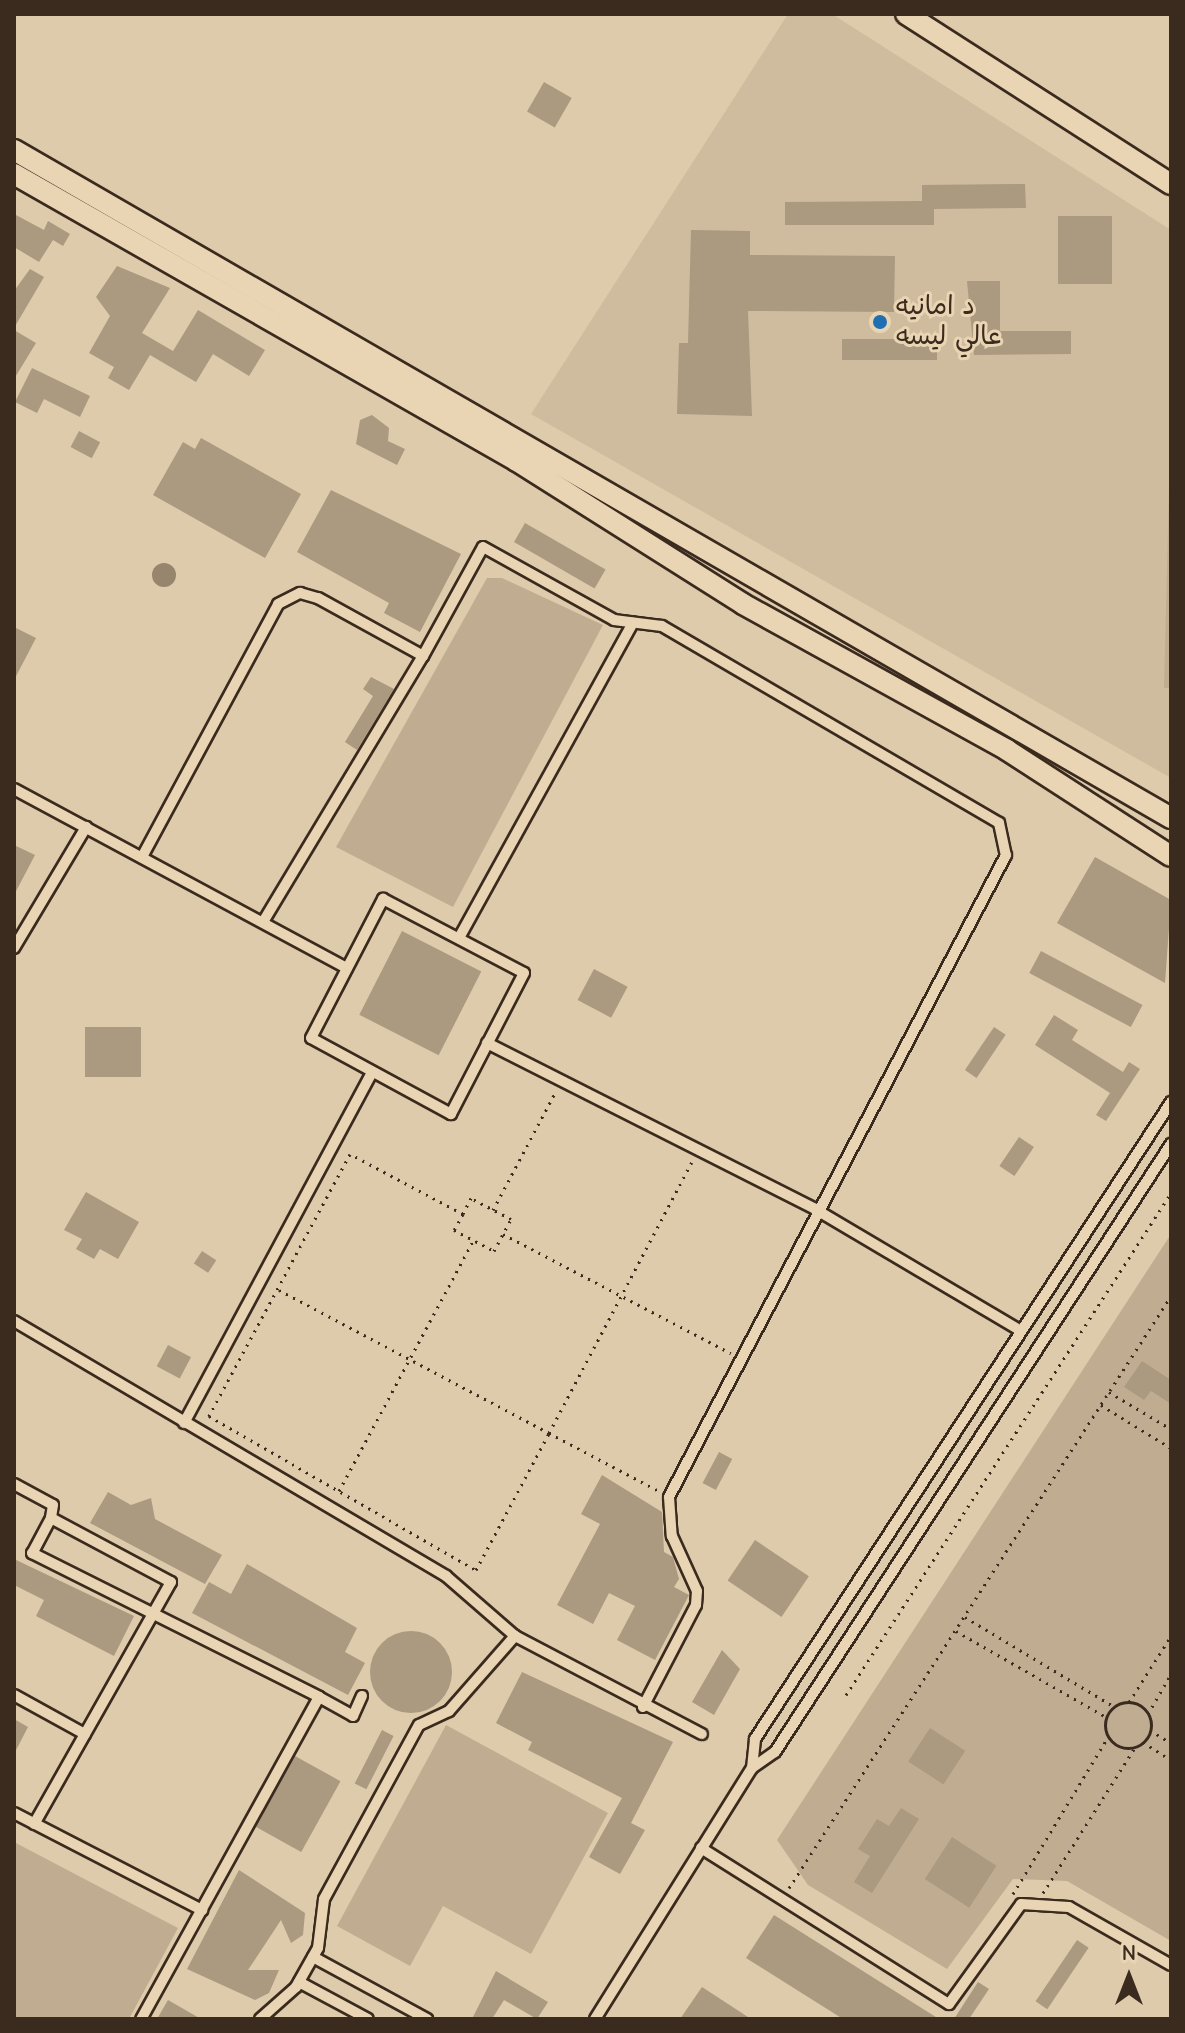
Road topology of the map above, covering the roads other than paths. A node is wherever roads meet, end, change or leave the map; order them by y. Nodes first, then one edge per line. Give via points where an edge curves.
1 (906, 14) edge
2 (14, 150) edge
3 (14, 174) edge
4 (1171, 184) edge
5 (100, 212) junction
6 (608, 508) junction
7 (633, 623) junction
8 (423, 656) junction
9 (14, 789) edge
10 (1171, 818) edge
11 (86, 827) junction
12 (1171, 856) edge
13 (142, 857) junction
14 (263, 922) junction
15 (459, 938) junction
16 (14, 948) edge
17 (347, 968) junction
18 (487, 1043) junction
19 (371, 1074) junction
20 (1171, 1102) edge
21 (1171, 1144) edge
22 (815, 1209) junction
23 (14, 1321) edge
24 (1020, 1330) junction
25 (184, 1423) junction
26 (14, 1484) edge
27 (51, 1518) junction
28 (151, 1617) junction
29 (515, 1636) junction
30 (14, 1695) edge
31 (362, 1696) dead end
32 (319, 1697) junction
33 (643, 1707) junction
34 (85, 1734) junction
35 (702, 1734) dead end
36 (752, 1768) junction
37 (14, 1813) edge
38 (34, 1824) junction
39 (701, 1848) junction
40 (202, 1910) junction
41 (313, 1957) junction
42 (1171, 1965) edge
43 (299, 1982) junction
44 (141, 2019) edge
45 (260, 2019) edge
46 (368, 2019) edge
47 (427, 2019) edge
48 (595, 2019) edge

1 - 4 street
2 - 5 street
3 - 5 street
5 - 6 street
6 - 10 street
6 - 12 street via 743,604 1072,789
7 - 8 lane via 483,547
7 - 15 lane
7 - 22 lane via 662,626 999,823 1008,839 1006,855
8 - 13 lane via 318,598 300,593 278,604
8 - 14 lane
9 - 11 lane
11 - 13 lane
11 - 16 lane
13 - 14 lane
14 - 17 lane
15 - 17 lane via 383,899
15 - 18 lane via 524,973
17 - 19 lane via 311,1038
18 - 19 lane via 451,1114
18 - 22 lane
19 - 25 lane
20 - 24 lane
21 - 36 lane via 775,1752
22 - 24 lane
22 - 33 lane via 669,1497 672,1536 696,1605
23 - 25 lane
24 - 36 lane via 755,1739
25 - 29 lane via 446,1576
26 - 27 lane via 53,1505
27 - 28 lane via 32,1553
27 - 28 lane via 171,1582
28 - 32 lane via 188,1626
28 - 34 lane
29 - 33 lane
29 - 41 lane via 449,1711 419,1725 324,1899
30 - 34 lane
31 - 32 lane via 353,1716
32 - 40 lane
33 - 35 lane
34 - 38 lane
36 - 39 lane
37 - 38 lane
38 - 40 lane
39 - 42 lane via 949,2004 1010,1913 1042,1901 1069,1907
39 - 48 lane
40 - 44 lane
41 - 43 lane
41 - 47 lane
43 - 45 lane
43 - 46 lane

